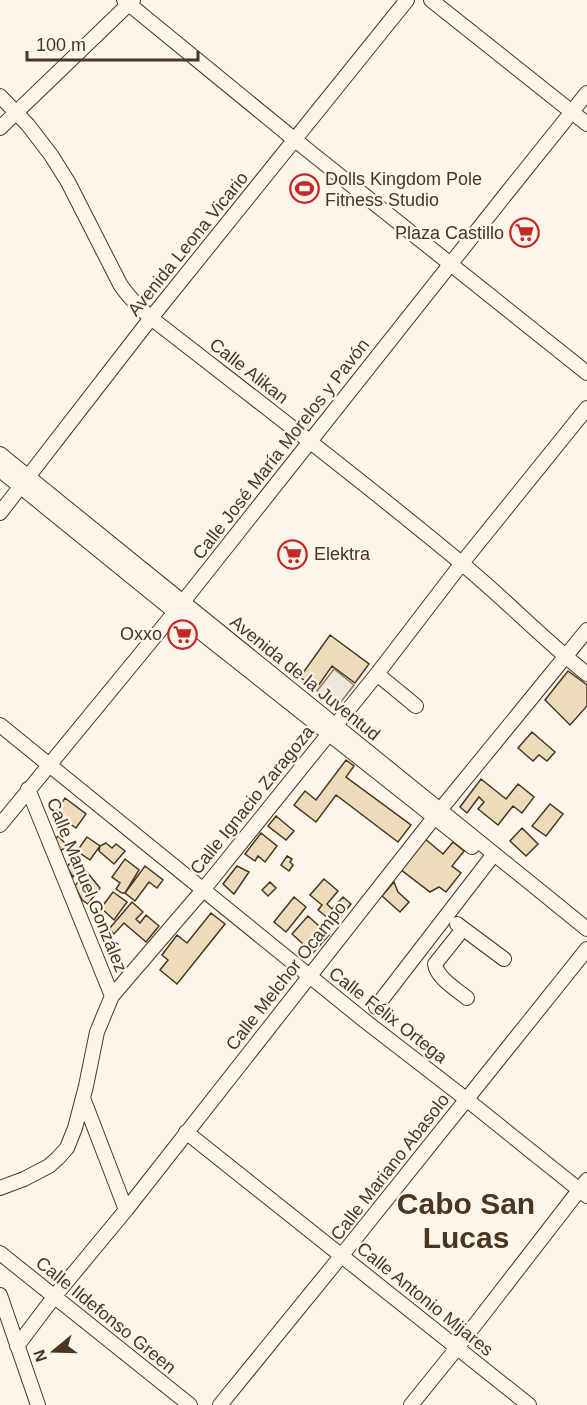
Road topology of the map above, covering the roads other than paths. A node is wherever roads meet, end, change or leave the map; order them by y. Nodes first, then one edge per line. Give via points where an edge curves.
1 (407, 0) edge
2 (431, 0) edge
3 (129, 1) edge
4 (587, 93) edge
5 (0, 96) edge
6 (16, 112) junction
7 (572, 112) junction
8 (587, 124) edge
9 (0, 128) edge
10 (295, 140) junction
11 (451, 263) junction
12 (151, 318) junction
13 (587, 373) edge
14 (587, 408) edge
15 (311, 442) junction
16 (0, 454) edge
17 (0, 470) edge
18 (25, 482) junction
19 (0, 513) edge
20 (462, 563) junction
21 (179, 607) junction
22 (587, 630) edge
23 (566, 657) junction
24 (377, 674) junction
25 (587, 674) edge
26 (416, 706) dead end
27 (0, 725) edge
28 (331, 729) junction
29 (49, 764) junction
30 (28, 789) junction
31 (437, 814) junction
32 (0, 825) edge
33 (491, 857) junction
34 (202, 890) junction
35 (447, 915) junction
36 (463, 929) junction
37 (587, 929) edge
38 (587, 940) edge
39 (587, 949) edge
40 (504, 959) dead end
41 (310, 976) junction
42 (112, 996) junction
43 (467, 998) dead end
44 (376, 1007) dead end
45 (83, 1098) junction
46 (466, 1099) junction
47 (186, 1132) junction
48 (0, 1188) edge
49 (584, 1188) edge
50 (126, 1210) junction
51 (0, 1253) edge
52 (342, 1256) junction
53 (0, 1295) edge
54 (54, 1297) junction
55 (17, 1346) junction
56 (457, 1348) junction
57 (38, 1405) edge
58 (190, 1405) edge
59 (219, 1405) edge
60 (411, 1405) edge
61 (529, 1405) edge

1 - 10 street, Avenida Leona Vicario
2 - 7 street
3 - 6 street
3 - 10 street
4 - 7 street, Calle José María Morelos y Pavón
5 - 6 street, Calle Alikan
6 - 9 street
6 - 12 street, Calle Alikan via 68,182 124,291
7 - 8 street
7 - 11 street, Calle José María Morelos y Pavón
10 - 11 street
10 - 12 street, Avenida Leona Vicario
11 - 13 street
11 - 15 street, Calle José María Morelos y Pavón
12 - 15 street, Calle Alikan
12 - 18 street, Avenida Leona Vicario
14 - 20 street, Calle Ignacio Zaragoza
15 - 20 street, Calle Alikan
15 - 21 street, Calle José María Morelos y Pavón
16 - 18 street, Avenida de la Juventud
17 - 18 street, Avenida de la Juventud
18 - 19 street, Avenida Leona Vicario
18 - 21 street, Avenida de la Juventud
20 - 23 street, Calle Alikan
20 - 24 street, Calle Ignacio Zaragoza
21 - 28 street, Avenida de la Juventud
21 - 29 street, Calle José María Morelos y Pavón
22 - 23 street, Calle Melchor Ocampo
23 - 25 street, Calle Alikan
23 - 31 street, Calle Melchor Ocampo
24 - 26 street
24 - 28 street, Calle Ignacio Zaragoza
27 - 29 street, Calle Félix Ortega
28 - 31 street, Avenida de la Juventud
28 - 34 street, Calle Ignacio Zaragoza
29 - 30 street, Calle José María Morelos y Pavón
29 - 34 street, Calle Félix Ortega
30 - 32 street, Calle José María Morelos y Pavón
30 - 42 street, Calle Manuel González
31 - 33 street, Avenida de la Juventud
31 - 41 street, Calle Melchor Ocampo
33 - 35 street
33 - 37 street, Avenida de la Juventud
33 - 38 street, Avenida de la Juventud
34 - 41 street, Calle Félix Ortega
34 - 42 street, Calle Ignacio Zaragoza
35 - 36 street
35 - 44 street
36 - 40 street
36 - 43 street via 435,968
39 - 46 street, Calle Mariano Abasolo
41 - 46 street, Calle Félix Ortega
41 - 47 street, Calle Melchor Ocampo
42 - 45 street, Calle Ignacio Zaragoza via 97,1032
45 - 48 street, Calle Ignacio Zaragoza via 71,1140 58,1158 24,1179
45 - 50 street
46 - 49 street, Calle Félix Ortega
46 - 52 street, Calle Mariano Abasolo
47 - 50 street, Calle Melchor Ocampo
47 - 52 street, Calle Antonio Mijares
49 - 56 street
50 - 54 street, Calle Melchor Ocampo
51 - 54 street, Calle Ildefonso Green
52 - 56 street, Calle Antonio Mijares
52 - 59 street, Calle Mariano Abasolo
53 - 55 street
54 - 55 street, Calle Melchor Ocampo
54 - 58 street, Calle Ildefonso Green
55 - 57 street
56 - 60 street
56 - 61 street, Calle Antonio Mijares

